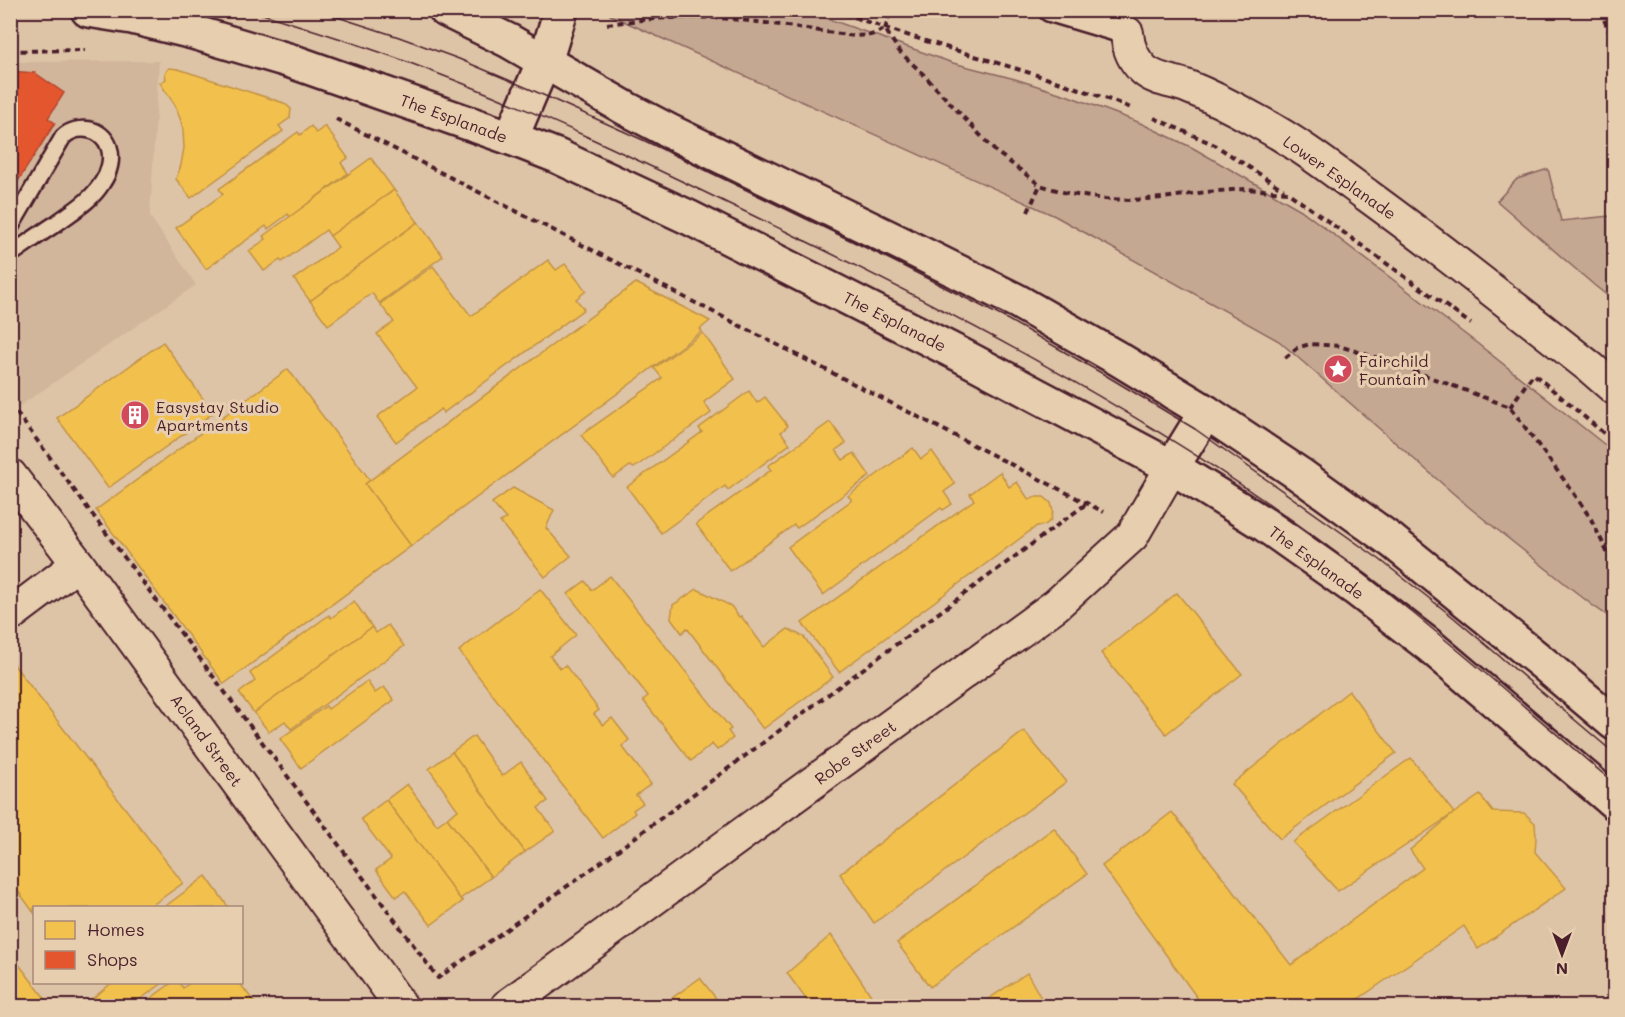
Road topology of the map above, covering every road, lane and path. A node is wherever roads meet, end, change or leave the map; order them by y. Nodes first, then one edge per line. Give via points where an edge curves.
1 (88, 10) edge
2 (446, 10) edge
3 (561, 10) edge
4 (835, 10) edge
5 (891, 10) edge
6 (1050, 10) edge
7 (1600, 10) edge
8 (607, 24) dead end
9 (885, 29) junction
10 (1127, 33) joint
11 (1614, 43) edge
12 (95, 49) dead end
13 (10, 51) edge
14 (543, 61) junction
15 (1134, 109) dead end
16 (1153, 117) dead end
17 (335, 118) dead end
18 (511, 138) junction
19 (1040, 185) junction
20 (1287, 192) junction
21 (1028, 212) dead end
22 (10, 228) edge
23 (10, 255) edge
24 (1475, 326) dead end
25 (1286, 358) dead end
26 (1526, 367) dead end
27 (1534, 373) junction
28 (1614, 388) edge
29 (10, 404) edge
30 (1510, 406) junction
31 (1206, 412) junction
32 (1614, 442) edge
33 (1172, 467) junction
34 (10, 475) edge
35 (1086, 504) junction
36 (1105, 512) dead end
37 (78, 564) junction
38 (1614, 566) edge
39 (10, 615) edge
40 (1614, 723) edge
41 (1614, 802) edge
42 (401, 1006) edge
43 (507, 1006) edge

1 - 18 street, The Esplanade via 193,32 291,61
2 - 14 street
3 - 14 street
4 - 9 path
5 - 9 path
6 - 10 street, Lower Esplanade
7 - 11 path
8 - 9 path via 642,19 715,18 855,36
9 - 15 path
9 - 19 path via 899,51 995,151
10 - 28 street, Lower Esplanade via 1135,59 1148,73 1260,122 1312,155 1412,228
12 - 13 path
14 - 18 street
14 - 31 street via 669,131 1017,302
16 - 20 path via 1215,145
17 - 35 path
18 - 33 street, The Esplanade via 690,218
19 - 20 path via 1070,194 1131,200 1246,189
19 - 21 path
20 - 24 path
22 - 23 lane via 63,137 78,129 101,136 110,148 110,164 97,190 85,203
25 - 30 path via 1297,348 1310,344 1339,346
26 - 27 path
27 - 30 path
27 - 32 path
29 - 35 path via 438,978 636,837
30 - 38 path via 1585,510
31 - 33 street
31 - 40 street via 1392,541
33 - 41 street, The Esplanade via 1264,524 1430,646
33 - 43 street, Robe Street via 1132,536 1056,605
34 - 37 street, Acland Street
35 - 36 path
37 - 39 street
37 - 42 street, Acland Street

